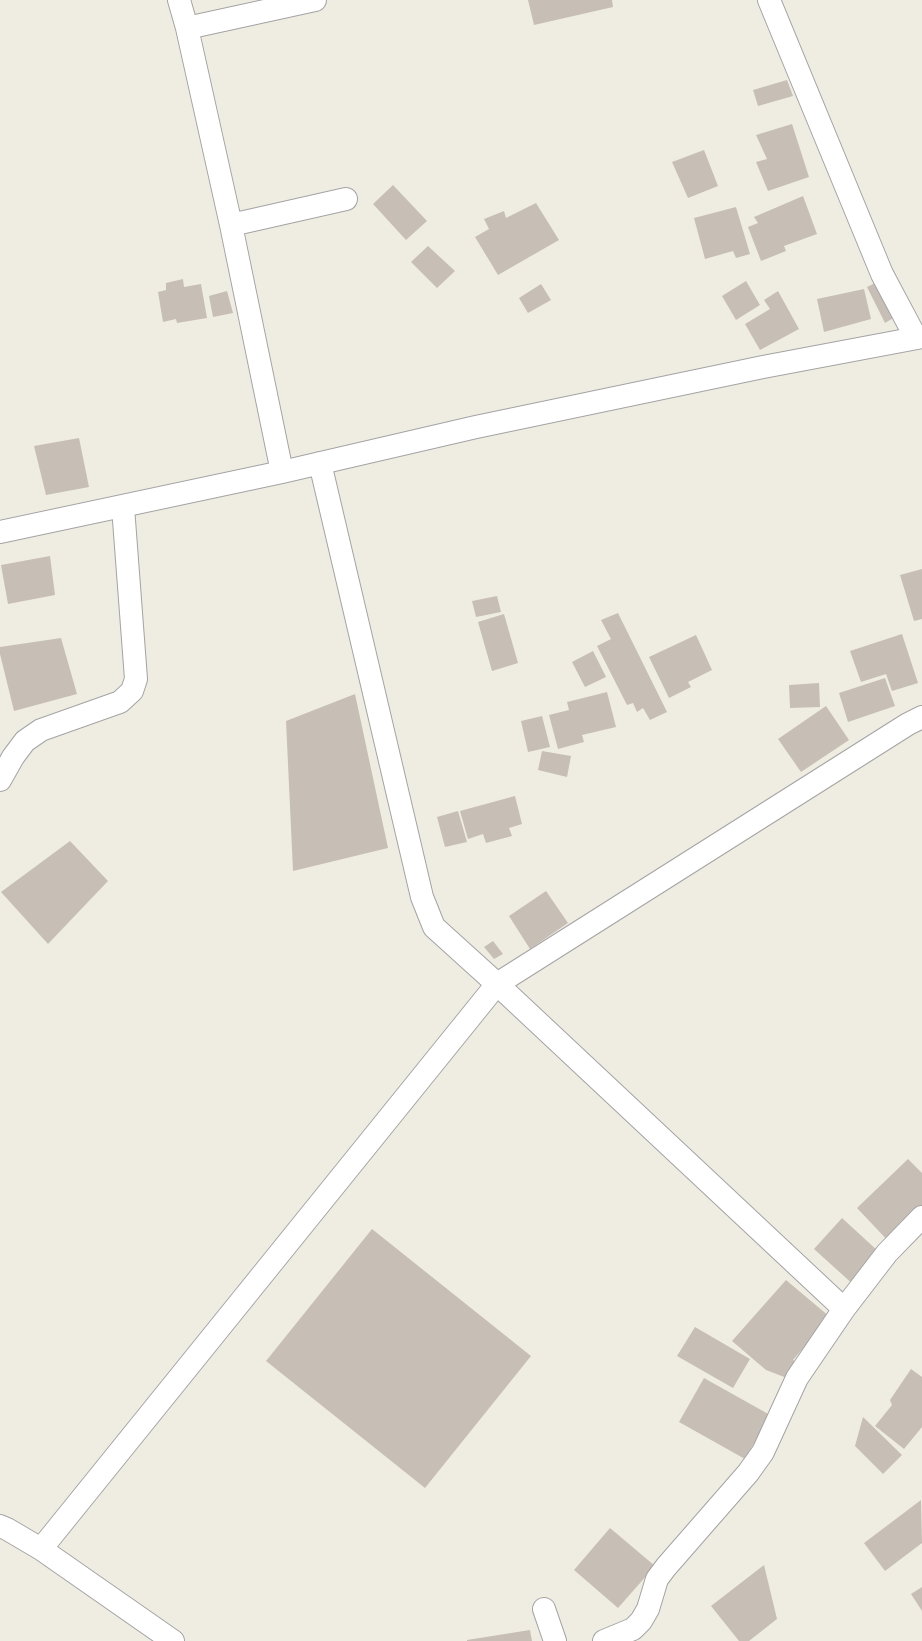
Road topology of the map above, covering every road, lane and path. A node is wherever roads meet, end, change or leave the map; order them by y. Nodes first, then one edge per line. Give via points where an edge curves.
1 (179, 0) edge
2 (315, 0) edge
3 (769, 0) edge
4 (187, 28) junction
5 (346, 199) dead end
6 (231, 225) junction
7 (919, 337) edge
8 (320, 463) junction
9 (282, 472) junction
10 (123, 507) junction
11 (0, 532) edge
12 (922, 717) edge
13 (0, 780) edge
14 (497, 984) junction
15 (922, 1218) edge
16 (844, 1309) junction
17 (0, 1526) edge
18 (41, 1549) junction
19 (544, 1609) dead end
20 (173, 1641) edge
21 (555, 1641) edge
22 (604, 1641) edge

1 - 4 street
2 - 4 street
3 - 7 street via 882,274
4 - 6 street
5 - 6 street
6 - 9 street
7 - 8 street via 491,424
8 - 9 street
8 - 14 street via 422,897 434,927
9 - 10 street
10 - 11 street
10 - 13 street via 136,679 132,691 120,702 41,730 25,741
12 - 14 street
14 - 16 street
14 - 18 street
15 - 16 street via 887,1253
16 - 22 street via 797,1378 763,1452 748,1473 657,1579 648,1609 641,1620 633,1629
17 - 18 street
18 - 20 street
19 - 21 street

